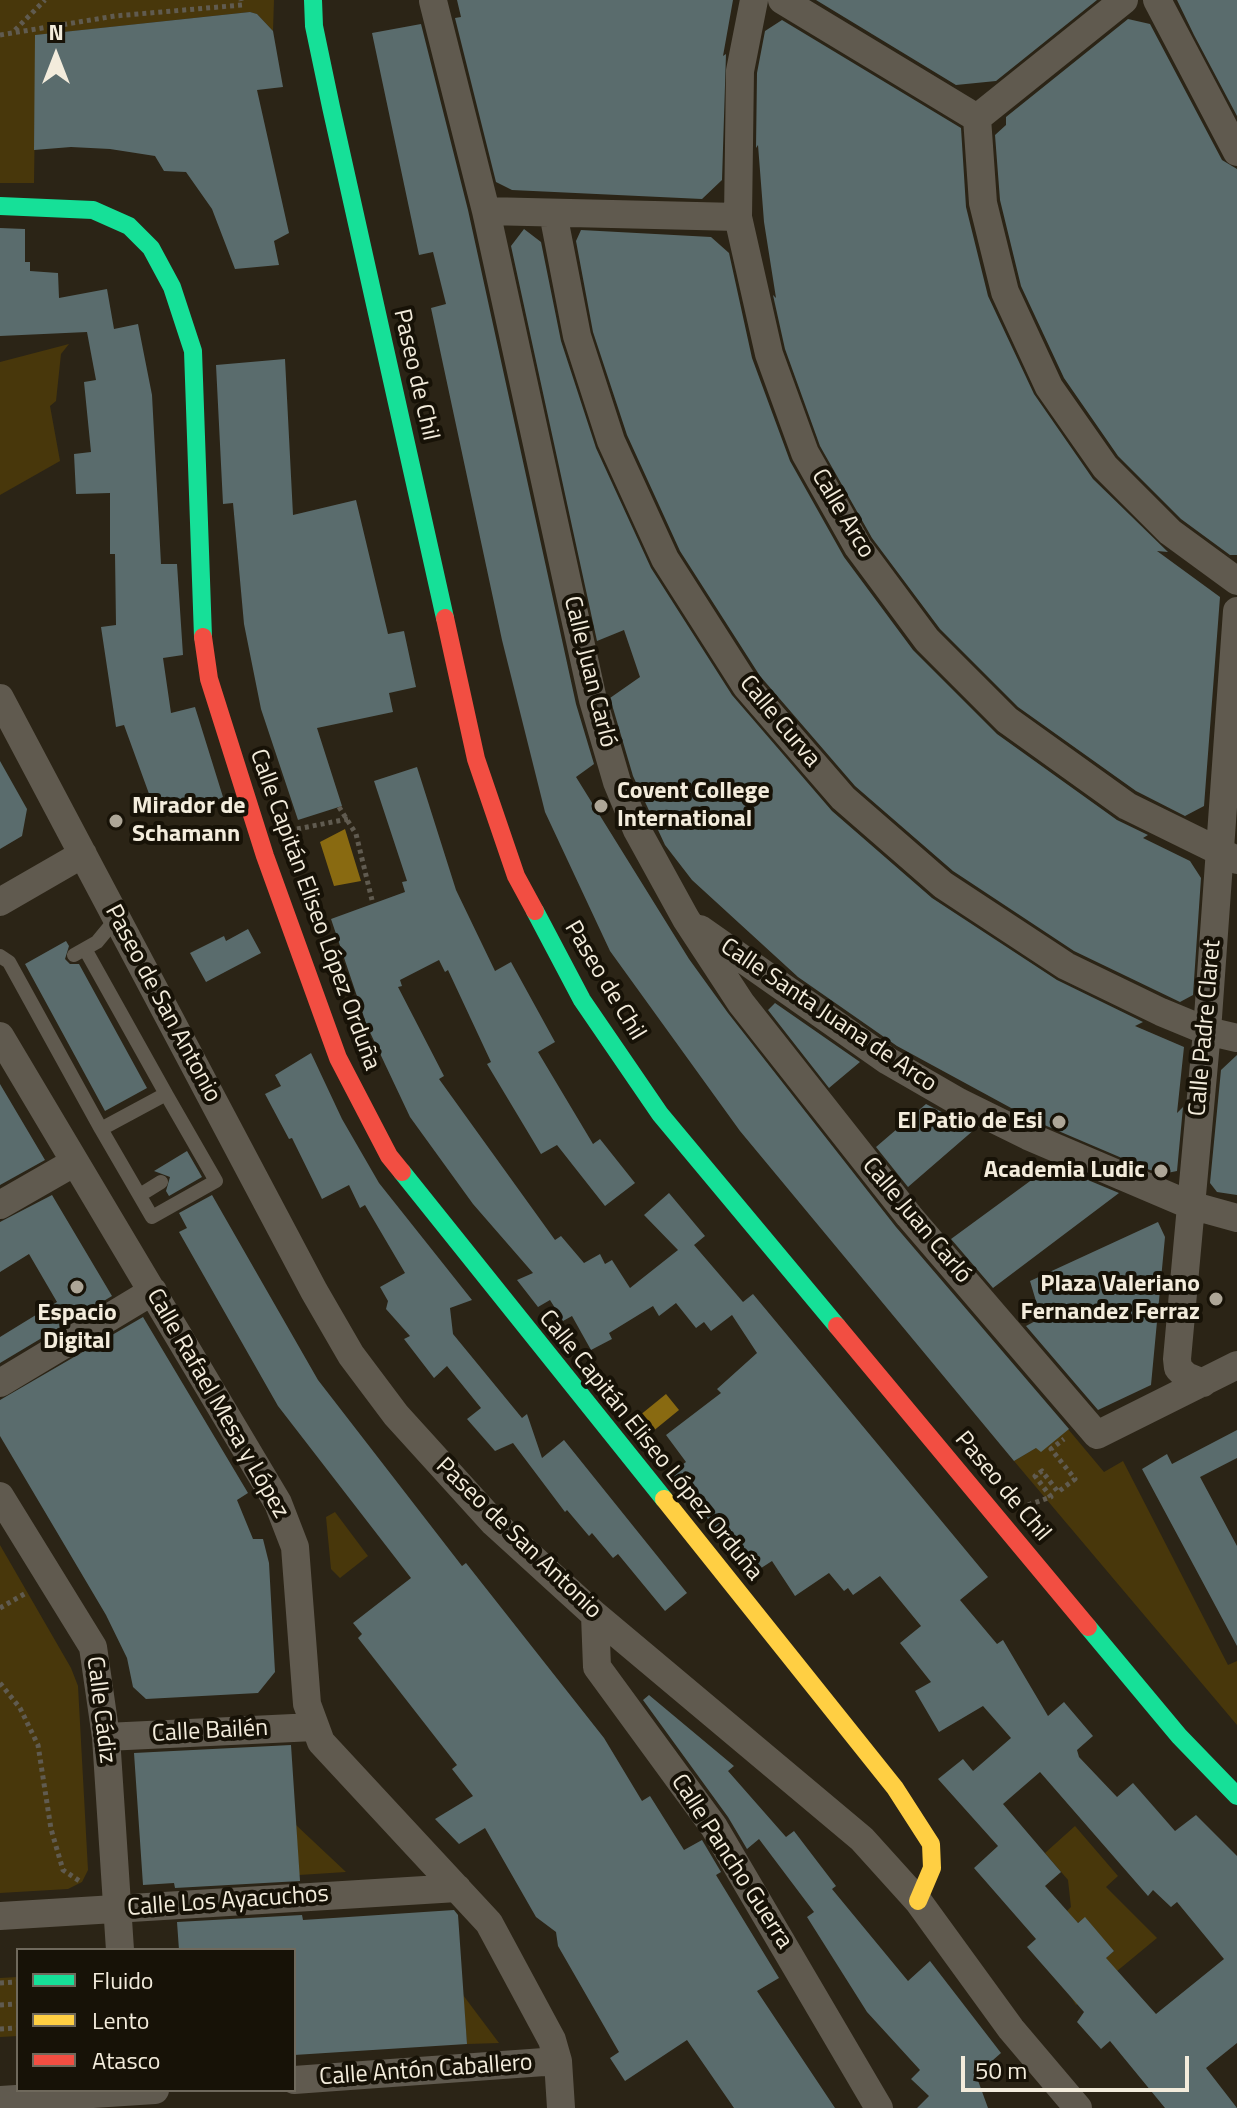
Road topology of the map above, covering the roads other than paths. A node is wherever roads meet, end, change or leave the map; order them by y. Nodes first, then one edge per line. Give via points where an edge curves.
1 (313, 0) edge
2 (754, 0) edge
3 (782, 0) edge
4 (1124, 0) edge
5 (1157, 0) edge
6 (433, 1) edge
7 (977, 118) junction
8 (1237, 152) edge
9 (0, 206) edge
10 (486, 211) junction
11 (553, 213) junction
12 (738, 217) junction
13 (1237, 581) edge
14 (1237, 611) edge
15 (0, 698) edge
16 (83, 854) junction
17 (1229, 857) edge
18 (0, 902) edge
19 (116, 919) junction
20 (686, 919) junction
21 (0, 956) edge
22 (1207, 1031) junction
23 (0, 1036) edge
24 (1237, 1038) edge
25 (166, 1094) junction
26 (101, 1129) junction
27 (75, 1162) junction
28 (161, 1182) dead end
29 (140, 1195) junction
30 (0, 1205) edge
31 (1190, 1205) junction
32 (1237, 1218) edge
33 (153, 1291) junction
34 (1237, 1365) edge
35 (0, 1383) edge
36 (1203, 1383) junction
37 (0, 1496) edge
38 (595, 1615) junction
39 (314, 1727) junction
40 (106, 1737) junction
41 (1237, 1796) edge
42 (457, 1888) junction
43 (918, 1901) junction
44 (118, 1909) junction
45 (0, 1916) edge
46 (120, 1948) edge
47 (558, 2061) junction
48 (296, 2080) edge
49 (136, 2095) edge
50 (0, 2100) edge
51 (561, 2108) edge
52 (879, 2108) edge
53 (1078, 2108) edge

1 - 41 street, Paseo de Chil via 331,107 476,759 516,876 582,1000 660,1114 1159,1712
2 - 12 street, Calle Arco via 740,71
3 - 7 street
4 - 7 street
5 - 8 street
6 - 10 street, Calle Juan Carló
7 - 13 street via 983,203 1005,292 1049,387 1105,467 1170,532
9 - 43 street, Calle Capitán Eliseo López Orduña via 93,210 129,226 151,248 172,287 193,351 201,624 209,679 265,856 338,1058 389,1156 895,1788 931,1844 932,1868
10 - 11 street
10 - 20 street, Calle Juan Carló via 593,700 637,830
11 - 12 street
11 - 22 street, Calle Curva via 577,336 611,441 665,559 746,686 843,798 943,885 1066,966
12 - 17 street, Calle Arco via 769,354 805,453 858,547 927,640 1007,720 1127,806
14 - 17 street, Calle Padre Claret
15 - 16 street, Paseo de San Antonio
16 - 18 street
16 - 19 street, Paseo de San Antonio
17 - 22 street, Calle Padre Claret
19 - 25 lane via 97,942 79,952 142,1064
19 - 38 street, Paseo de San Antonio via 351,1355 396,1415 484,1513
20 - 31 street, Calle Santa Juana de Arco via 888,1061 947,1095
20 - 36 street, Calle Juan Carló via 741,1003 1086,1441
21 - 26 lane via 28,982 89,1093
22 - 24 street, Calle Curva
22 - 31 street, Calle Padre Claret
23 - 27 street, Calle Rafael Mesa y López
25 - 26 lane
25 - 29 lane via 216,1181 152,1217
26 - 29 lane
27 - 30 street
27 - 33 street, Calle Rafael Mesa y López
28 - 29 lane
31 - 32 street, Calle Santa Juana de Arco
31 - 36 street, Calle Padre Claret via 1177,1359 1186,1376
33 - 35 street
33 - 39 street, Calle Rafael Mesa y López via 278,1503 295,1547 307,1704
34 - 36 street
37 - 40 street, Calle Cádiz via 93,1647
38 - 43 street, Paseo de San Antonio via 862,1839
38 - 52 street, Calle Pancho Guerra via 597,1667 714,1827
39 - 40 street, Calle Bailén
39 - 42 street, Calle Rafael Mesa y López via 330,1753
40 - 44 street, Calle Cádiz
42 - 44 street, Calle Los Ayacuchos
42 - 47 street, Calle Rafael Mesa y López via 489,1923 552,2040
43 - 53 street, Paseo de San Antonio via 1011,2029
44 - 45 street, Calle Los Ayacuchos
44 - 46 street, Calle Cádiz
47 - 48 street, Calle Antón Caballero
47 - 51 street, Calle Rafael Mesa y López
49 - 50 street

